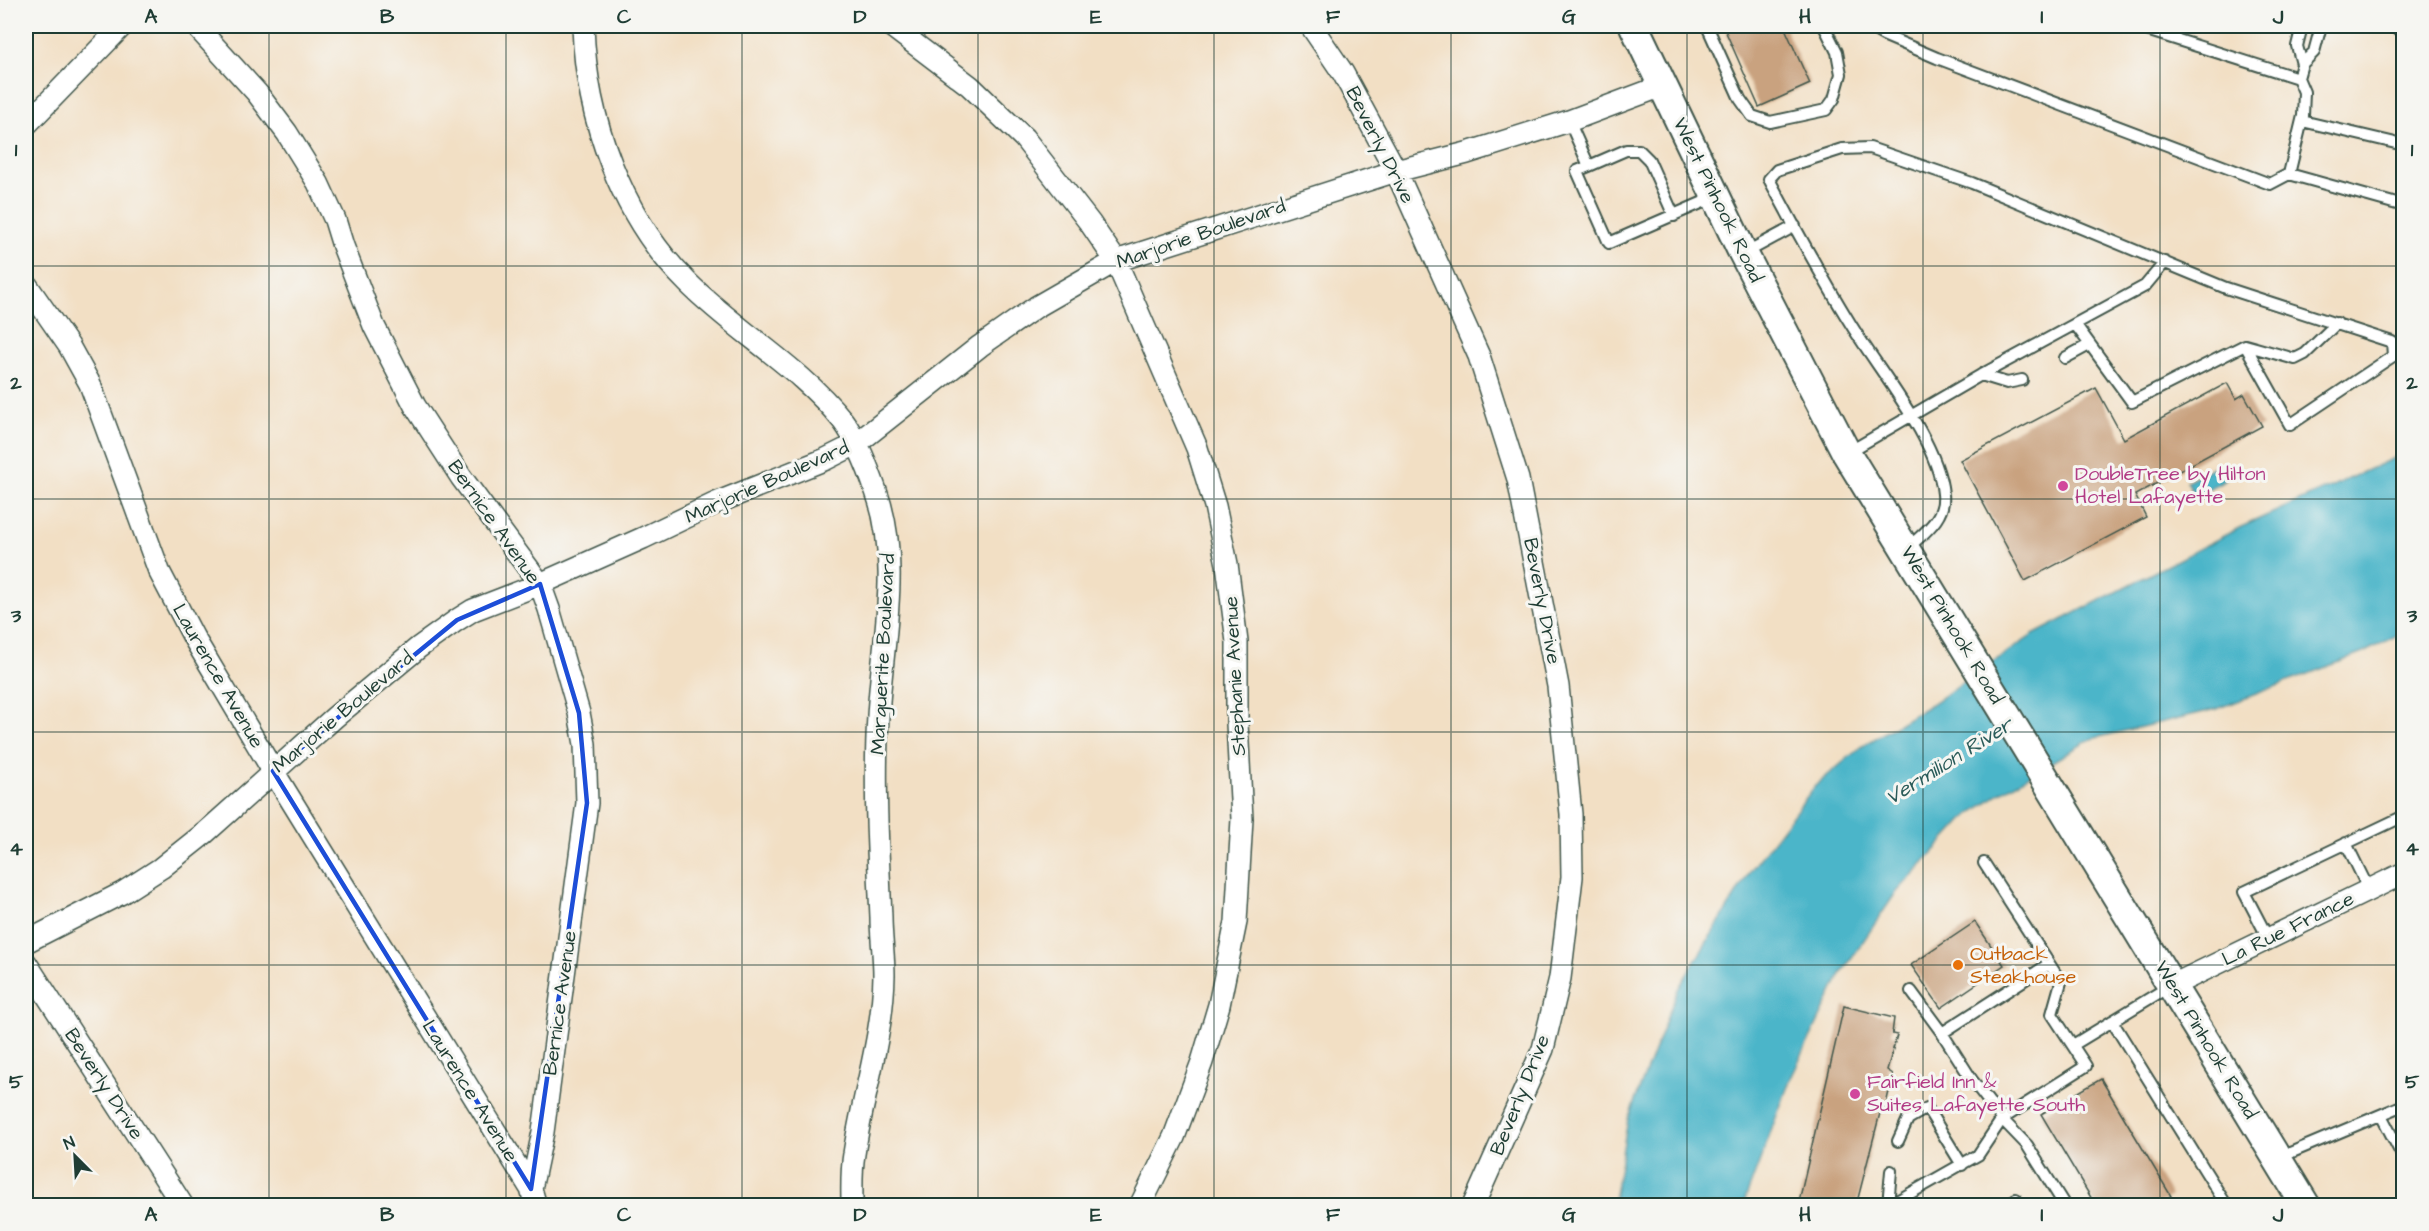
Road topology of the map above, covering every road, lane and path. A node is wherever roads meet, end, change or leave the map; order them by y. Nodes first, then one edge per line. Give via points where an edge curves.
1 (122, 26) edge
2 (196, 26) edge
3 (583, 26) edge
4 (891, 26) edge
5 (1311, 26) edge
6 (1721, 26) edge
7 (1824, 26) edge
8 (1868, 26) edge
9 (2134, 26) edge
10 (2302, 26) edge
11 (2321, 26) edge
12 (2387, 26) edge
13 (1709, 28) edge
14 (2403, 30) edge
15 (1642, 35) edge
16 (2302, 63) junction
17 (2298, 78) junction
18 (1662, 86) junction
19 (1569, 121) junction
20 (2302, 121) junction
21 (26, 125) edge
22 (2403, 146) edge
23 (1589, 166) junction
24 (1396, 171) junction
25 (2289, 174) junction
26 (1716, 197) junction
27 (2403, 206) edge
28 (1674, 216) junction
29 (1794, 226) junction
30 (1743, 254) junction
31 (1116, 261) junction
32 (2165, 262) junction
33 (26, 284) edge
34 (2337, 323) junction
35 (2075, 324) junction
36 (2090, 345) junction
37 (2245, 345) junction
38 (2065, 358) dead end
39 (1981, 375) junction
40 (2022, 380) dead end
41 (1912, 417) junction
42 (856, 444) junction
43 (1847, 454) junction
44 (1906, 549) junction
45 (540, 584) junction
46 (273, 771) junction
47 (2403, 816) edge
48 (2346, 843) junction
49 (1984, 863) dead end
50 (2403, 873) edge
51 (2369, 890) junction
52 (2268, 938) junction
53 (26, 942) edge
54 (26, 963) edge
55 (2049, 964) junction
56 (2173, 985) junction
57 (1911, 991) dead end
58 (2112, 1021) junction
59 (1942, 1033) junction
60 (2073, 1045) junction
61 (2403, 1105) edge
62 (2381, 1115) junction
63 (2002, 1119) junction
64 (1898, 1142) dead end
65 (2278, 1158) junction
66 (2403, 1159) edge
67 (1962, 1165) junction
68 (1891, 1171) dead end
69 (534, 1197) edge
70 (2016, 1200) dead end
71 (1888, 1205) edge
72 (183, 1206) edge
73 (852, 1206) edge
74 (1140, 1206) edge
75 (1473, 1206) edge
76 (2005, 1206) edge
77 (2065, 1206) edge
78 (2227, 1206) edge
79 (2307, 1206) edge

1 - 21 street
2 - 45 street, Bernice Avenue via 257,93 318,183 374,326 415,406 461,477
3 - 42 street, Marguerite Boulevard via 588,80 614,170 651,239 689,284 826,403
4 - 31 street, Stephanie Avenue via 970,86 1024,138
5 - 24 street, Beverly Drive via 1343,74
6 - 13 lane
7 - 13 lane via 1837,52 1841,74 1834,99 1826,110 1770,122 1752,116 1740,99
8 - 25 lane via 1937,58 2270,184
9 - 17 lane
10 - 16 lane via 2297,46
11 - 16 lane via 2314,52
12 - 14 lane
15 - 18 main road, West Pinhook Road
16 - 17 lane
17 - 20 lane via 2304,92
18 - 19 street, Marjorie Boulevard
18 - 26 main road, West Pinhook Road
19 - 23 lane
19 - 24 street, Marjorie Boulevard
20 - 22 lane
20 - 25 lane
23 - 28 lane via 1626,150 1639,150 1649,160
23 - 28 lane via 1577,171 1609,243
24 - 31 street, Marjorie Boulevard
24 - 75 street, Beverly Drive via 1479,356 1518,479 1558,686 1570,814 1572,877 1568,925 1543,1049
25 - 27 lane
26 - 28 lane
26 - 30 main road, West Pinhook Road
29 - 30 lane
29 - 32 lane via 1769,179 1777,170 1842,149 1870,148 1972,183
29 - 41 lane via 1849,323
30 - 43 main road, West Pinhook Road
31 - 42 street, Marjorie Boulevard via 1036,307 980,346
31 - 74 street, Stephanie Avenue via 1197,448 1215,506 1237,642 1242,819 1236,922 1219,1005 1174,1137
32 - 34 lane via 2226,288
32 - 35 lane via 2145,286
33 - 46 street, Laurence Avenue via 90,384 159,571
34 - 37 lane via 2295,359
34 - 37 lane via 2392,342 2393,356 2290,425
35 - 36 lane
35 - 39 lane
36 - 37 lane via 2132,402
36 - 38 lane
39 - 40 lane via 2007,383
39 - 41 lane
41 - 43 lane
41 - 44 lane via 1933,456 1944,496 1939,518
42 - 45 street, Marjorie Boulevard
42 - 73 street, Marguerite Boulevard via 885,519 890,554 876,786 884,976 880,1020 854,1152
43 - 44 main road, West Pinhook Road
44 - 56 main road, West Pinhook Road
45 - 46 street, Marjorie Boulevard via 473,610 417,648
45 - 69 street, Bernice Avenue via 579,713 585,744 587,803
46 - 53 street, Marjorie Boulevard via 161,868 122,893
46 - 69 street, Laurence Avenue
47 - 48 lane
48 - 51 lane
48 - 52 lane via 2244,892
49 - 55 lane
50 - 51 street, La Rue France
51 - 52 street, La Rue France
52 - 56 street, La Rue France
54 - 72 street, Beverly Drive
55 - 59 lane
55 - 60 lane via 2061,982 2052,1014
56 - 58 lane
56 - 65 main road, West Pinhook Road
57 - 59 lane
58 - 60 lane
58 - 78 lane
59 - 63 lane
60 - 63 lane via 2086,1066
61 - 62 lane
62 - 65 lane
62 - 66 lane
63 - 67 lane via 1978,1155
63 - 77 lane via 2027,1145
64 - 67 lane via 1908,1119 1927,1108
65 - 79 main road, West Pinhook Road
67 - 71 lane
68 - 71 lane
70 - 76 lane

